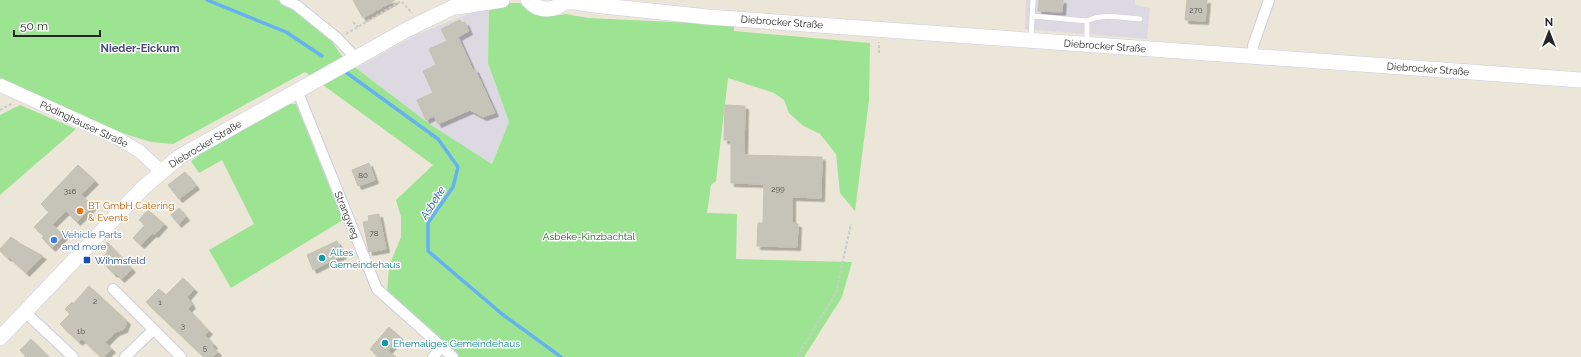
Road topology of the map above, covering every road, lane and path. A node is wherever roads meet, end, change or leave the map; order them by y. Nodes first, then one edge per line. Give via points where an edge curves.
1 (285, 0) edge
2 (468, 0) edge
3 (502, 0) edge
4 (528, 0) edge
5 (605, 0) edge
6 (1033, 0) edge
7 (1269, 0) edge
8 (400, 1) edge
9 (564, 1) edge
10 (297, 3) edge
11 (454, 8) junction
12 (629, 8) junction
13 (412, 14) dead end
14 (1033, 16) junction
15 (1140, 19) dead end
16 (1087, 20) junction
17 (353, 22) dead end
18 (358, 27) junction
19 (337, 38) junction
20 (1031, 40) junction
21 (1087, 44) junction
22 (1252, 57) junction
23 (356, 58) junction
24 (1581, 80) edge
25 (0, 85) edge
26 (297, 90) junction
27 (161, 171) junction
28 (851, 224) dead end
29 (113, 289) dead end
30 (25, 312) junction
31 (153, 330) junction
32 (0, 338) edge
33 (441, 347) junction
34 (73, 357) edge
35 (125, 357) edge
36 (182, 357) edge
37 (433, 357) edge
38 (453, 357) edge
39 (797, 357) edge

1 - 10 street
2 - 11 main road, Diebrocker Straße
3 - 11 main road, Diebrocker Straße
4 - 9 main road via 539,8 548,9
5 - 12 main road, Diebrocker Straße
6 - 14 lane
7 - 22 street via 1253,46
8 - 13 path
8 - 18 path
9 - 12 main road, Diebrocker Straße
10 - 19 street
11 - 23 main road, Diebrocker Straße via 420,23
12 - 20 main road, Diebrocker Straße via 708,17
14 - 16 lane
14 - 20 lane
15 - 16 lane via 1102,16
16 - 21 lane
17 - 18 path
18 - 19 path
19 - 23 street
20 - 21 main road, Diebrocker Straße
21 - 22 main road, Diebrocker Straße
22 - 24 main road, Diebrocker Straße
23 - 26 main road, Diebrocker Straße
25 - 27 street, Pödinghauser Straße via 119,139 139,151
26 - 27 main road, Diebrocker Straße via 197,146
26 - 33 street, Strangweg via 377,289
27 - 30 main road, Diebrocker Straße
28 - 39 path via 836,293
29 - 31 street
30 - 32 main road, Diebrocker Straße
30 - 34 street
31 - 35 street
31 - 36 street
33 - 37 street
33 - 38 street, Strangweg

